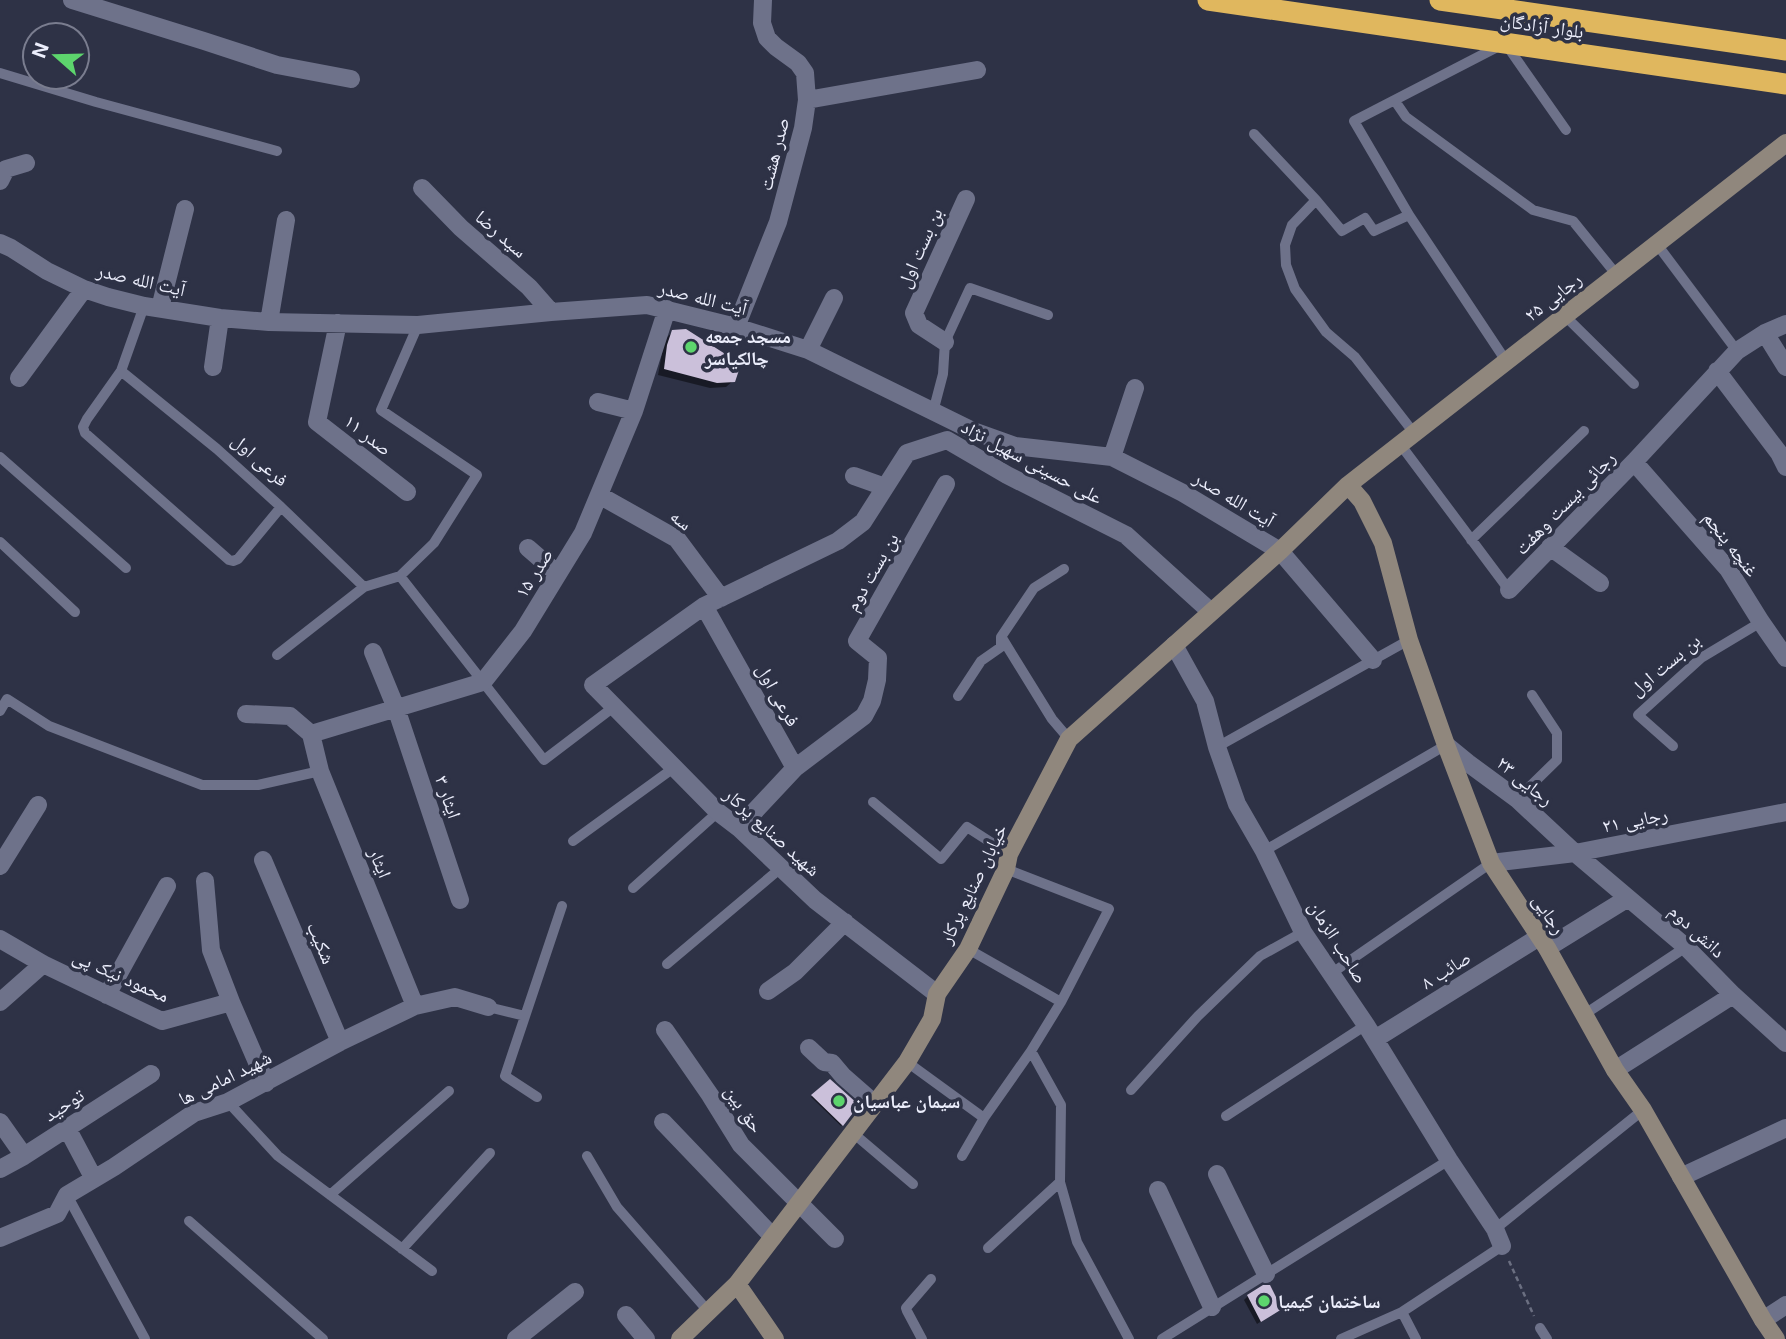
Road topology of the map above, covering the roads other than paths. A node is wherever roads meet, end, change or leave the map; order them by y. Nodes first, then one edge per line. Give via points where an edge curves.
1 (72, 0) edge
2 (763, 0) edge
3 (1208, 0) edge
4 (1440, 0) edge
5 (1505, 43) junction
6 (1786, 50) edge
7 (977, 70) dead end
8 (0, 73) edge
9 (351, 79) dead end
10 (1786, 84) edge
11 (807, 100) junction
12 (1395, 101) junction
13 (1566, 130) dead end
14 (1254, 134) dead end
15 (1786, 143) edge
16 (277, 150) dead end
17 (26, 163) dead end
18 (0, 181) edge
19 (422, 188) dead end
20 (966, 199) dead end
21 (1316, 200) junction
22 (186, 209) dead end
23 (1409, 215) junction
24 (286, 220) dead end
25 (1656, 243) junction
26 (4, 250) edge
27 (1616, 274) junction
28 (84, 289) junction
29 (834, 298) dead end
30 (152, 307) junction
31 (667, 309) junction
32 (551, 312) junction
33 (1048, 315) dead end
34 (1564, 315) junction
35 (220, 318) junction
36 (270, 322) junction
37 (338, 323) junction
38 (1786, 324) edge
39 (418, 325) junction
40 (736, 327) junction
41 (1766, 333) junction
42 (945, 342) junction
43 (808, 350) junction
44 (1737, 351) junction
45 (1506, 361) junction
46 (213, 367) dead end
47 (1786, 367) edge
48 (121, 371) junction
49 (1717, 372) junction
50 (19, 378) dead end
51 (1634, 384) dead end
52 (1135, 388) dead end
53 (598, 401) dead end
54 (634, 411) junction
55 (933, 412) junction
56 (1584, 431) dead end
57 (1407, 438) junction
58 (0, 457) edge
59 (1112, 457) junction
60 (1634, 462) junction
61 (1786, 467) edge
62 (854, 477) dead end
63 (946, 484) dead end
64 (1348, 485) junction
65 (885, 487) junction
66 (407, 492) dead end
67 (599, 495) junction
68 (281, 507) junction
69 (1471, 540) junction
70 (0, 542) edge
71 (1550, 547) junction
72 (528, 548) dead end
73 (1280, 551) junction
74 (126, 568) dead end
75 (1064, 569) dead end
76 (558, 574) junction
77 (400, 576) junction
78 (1600, 583) dead end
79 (365, 587) junction
80 (1509, 590) joint
81 (721, 597) junction
82 (704, 606) junction
83 (1211, 611) junction
84 (75, 612) dead end
85 (1761, 622) junction
86 (1001, 637) junction
87 (1409, 640) junction
88 (1174, 645) junction
89 (373, 652) dead end
90 (277, 655) dead end
91 (1786, 657) edge
92 (1373, 660) junction
93 (483, 682) junction
94 (593, 685) joint
95 (958, 695) dead end
96 (1532, 695) dead end
97 (615, 706) junction
98 (396, 708) junction
99 (0, 711) edge
100 (246, 713) dead end
101 (312, 734) junction
102 (1069, 739) junction
103 (1446, 745) junction
104 (1673, 746) dead end
105 (1217, 747) junction
106 (675, 767) junction
107 (795, 768) junction
108 (320, 771) junction
109 (1517, 799) junction
110 (873, 802) dead end
111 (38, 805) dead end
112 (718, 812) junction
113 (1786, 812) edge
114 (739, 828) junction
115 (573, 841) dead end
116 (1264, 851) junction
117 (1575, 853) junction
118 (263, 860) dead end
119 (1008, 861) junction
120 (1491, 863) junction
121 (0, 866) edge
122 (782, 867) junction
123 (205, 881) dead end
124 (167, 886) dead end
125 (632, 888) dead end
126 (1628, 898) junction
127 (460, 900) dead end
128 (562, 906) dead end
129 (845, 922) junction
130 (1303, 932) junction
131 (0, 939) edge
132 (1543, 943) junction
133 (1686, 947) junction
134 (968, 949) junction
135 (43, 964) junction
136 (667, 964) dead end
137 (1332, 973) junction
138 (768, 991) dead end
139 (937, 994) junction
140 (107, 995) junction
141 (1733, 995) junction
142 (0, 1002) edge
143 (231, 1002) junction
144 (1061, 1002) junction
145 (415, 1006) junction
146 (488, 1007) joint
147 (1585, 1014) junction
148 (525, 1016) junction
149 (665, 1030) dead end
150 (1371, 1032) junction
151 (340, 1042) junction
152 (1786, 1043) edge
153 (809, 1048) dead end
154 (1031, 1051) junction
155 (907, 1062) junction
156 (1615, 1070) junction
157 (151, 1074) dead end
158 (266, 1083) junction
159 (1131, 1090) dead end
160 (449, 1091) dead end
161 (537, 1097) dead end
162 (228, 1102) junction
163 (875, 1104) junction
164 (1643, 1110) junction
165 (1226, 1116) dead end
166 (984, 1118) junction
167 (0, 1122) edge
168 (663, 1122) dead end
169 (67, 1128) junction
170 (1786, 1128) edge
171 (853, 1133) junction
172 (489, 1153) dead end
173 (24, 1156) junction
174 (587, 1156) dead end
175 (962, 1156) dead end
176 (1448, 1160) junction
177 (0, 1170) edge
178 (1217, 1174) dead end
179 (1681, 1177) junction
180 (94, 1179) junction
181 (1060, 1182) junction
182 (913, 1184) dead end
183 (1158, 1190) dead end
184 (67, 1195) junction
185 (330, 1195) junction
186 (799, 1204) junction
187 (189, 1221) dead end
188 (773, 1237) junction
189 (1498, 1237) junction
190 (0, 1238) edge
191 (835, 1239) dead end
192 (988, 1248) dead end
193 (402, 1249) junction
194 (432, 1271) dead end
195 (1266, 1274) junction
196 (931, 1279) dead end
197 (737, 1284) junction
198 (575, 1292) dead end
199 (1786, 1305) edge
200 (1212, 1307) junction
201 (708, 1311) junction
202 (1402, 1312) junction
203 (626, 1315) dead end
204 (1763, 1320) junction
205 (1540, 1328) road end
206 (313, 1330) junction
207 (145, 1339) edge
208 (305, 1339) edge
209 (323, 1339) edge
210 (516, 1339) edge
211 (646, 1339) edge
212 (680, 1339) edge
213 (775, 1339) edge
214 (922, 1339) edge
215 (1129, 1339) edge
216 (1162, 1339) edge
217 (1341, 1339) edge
218 (1416, 1339) edge
219 (1547, 1339) edge
220 (1776, 1339) edge

1 - 9 street via 277,65
2 - 11 street, صدر هشت via 767,38 806,73
3 - 5 highway, بلوار آزادگان
4 - 6 highway, بلوار آزادگان
5 - 10 highway, بلوار آزادگان
5 - 12 lane
5 - 13 lane
7 - 11 street
8 - 16 lane
11 - 40 street, صدر هشت via 778,222
12 - 23 lane via 1354,121
12 - 27 lane via 1406,117 1533,210 1573,222
14 - 21 lane
15 - 25 street, رجایی ۲۵
17 - 18 street via 6,169
19 - 32 street, سید رضا
20 - 42 street, بن بست اول via 914,313 919,325
21 - 23 lane via 1342,230 1365,218 1374,231
21 - 57 lane, رجائی بیست وهفت via 1292,225 1285,245 1295,289 1326,332 1355,357
22 - 30 street
23 - 45 lane
24 - 36 street
25 - 27 street, رجایی ۲۵
25 - 44 lane
26 - 28 street, آیت الله صدر
27 - 34 street, رجایی ۲۵
28 - 30 street, آیت الله صدر
28 - 50 street
29 - 43 street
30 - 35 street, آیت الله صدر
30 - 48 lane
31 - 32 street, آیت الله صدر via 647,305
31 - 40 street, آیت الله صدر
31 - 54 street, صدر ۱۵
32 - 39 street, آیت الله صدر
33 - 42 lane via 970,288
34 - 45 street, رجایی ۲۵
34 - 51 lane
35 - 36 street, آیت الله صدر
35 - 46 street
36 - 37 street, آیت الله صدر
37 - 39 street, آیت الله صدر
37 - 66 street, صدر ۱۱ via 317,422
38 - 41 street, رجائی بیست وهفت
39 - 77 lane via 381,410 477,475 434,543
40 - 43 street, آیت الله صدر
41 - 44 street, رجائی بیست وهفت
41 - 47 street
42 - 55 lane
43 - 55 street, آیت الله صدر
44 - 49 street, رجائی بیست وهفت
45 - 57 street, رجایی ۲۵
48 - 68 lane, فرعی اول
48 - 68 lane via 87,419 85,433 229,560 238,559
49 - 60 street, رجائی بیست وهفت
49 - 61 street
52 - 59 street
53 - 54 street
54 - 67 street, صدر ۱۵
55 - 59 street, آیت الله صدر via 1015,446
56 - 69 lane
57 - 64 street, رجایی ۲۵
57 - 69 lane, رجائی بیست وهفت
58 - 74 lane
59 - 73 street, آیت الله صدر
60 - 71 street, رجائی بیست وهفت
60 - 85 street, غنچه پنجم via 1728,569
62 - 65 street
63 - 107 street, بن بست دوم via 857,641 878,659 872,701 864,716
64 - 73 street, خیابان صنایع پرکار
64 - 87 street, رجایی via 1362,501 1383,543
65 - 81 street, علی حسینی سهیل نژاد via 863,522 838,541
65 - 83 street, علی حسینی سهیل نژاد via 907,453 947,440 1126,535
67 - 76 street, صدر ۱۵
67 - 81 street, سه via 677,539
68 - 79 lane, فرعی اول
69 - 80 lane, رجائی بیست وهفت
70 - 84 lane
71 - 78 street
71 - 80 street, رجائی بیست وهفت
72 - 76 street
73 - 83 street, خیابان صنایع پرکار
73 - 92 street, آیت الله صدر
75 - 86 lane via 1034,588
76 - 93 street, صدر ۱۵ via 523,631
77 - 79 lane
77 - 93 lane
79 - 90 lane
81 - 82 street, علی حسینی سهیل نژاد
82 - 94 street, علی حسینی سهیل نژاد
82 - 107 street, فرعی اول
83 - 88 street, خیابان صنایع پرکار
85 - 91 street, غنچه پنجم
85 - 104 lane, بن بست اول via 1701,658 1638,715
86 - 95 lane via 1001,647 981,661
86 - 102 lane
87 - 92 lane
87 - 103 street, رجایی
88 - 102 street, خیابان صنایع پرکار
88 - 105 street, صاحب الزمان via 1205,701
89 - 98 street, ایثار ۳
92 - 105 lane
93 - 97 lane via 544,760
93 - 98 street
94 - 97 street, شهید صنایع پرکار
96 - 109 lane via 1557,733 1557,760
97 - 106 street, شهید صنایع پرکار
98 - 101 street
98 - 127 street, ایثار ۳
99 - 108 lane via 7,699 49,726 202,785 258,785
100 - 101 street via 290,716
101 - 108 street, ایثار
102 - 119 street, خیابان صنایع پرکار
103 - 109 street, رجایی ۲۳
103 - 116 lane
103 - 120 street, رجایی
105 - 116 street, صاحب الزمان via 1237,804
106 - 112 street, شهید صنایع پرکار
106 - 115 lane
107 - 114 street, بن بست دوم
108 - 145 street, ایثار
109 - 117 street, رجایی ۲۳
110 - 119 lane via 942,859 967,827
111 - 121 street
112 - 114 street, شهید صنایع پرکار
112 - 125 lane
113 - 117 street, رجایی ۲۱
114 - 122 street, شهید صنایع پرکار
116 - 130 street, صاحب الزمان
117 - 120 street, رجایی ۲۱
117 - 126 street, دانش دوم
118 - 151 street, شکیب
119 - 134 street, خیابان صنایع پرکار
119 - 144 lane via 1109,909
120 - 132 street, رجایی
120 - 137 lane
122 - 129 street, شهید صنایع پرکار
122 - 136 lane
123 - 143 street via 211,950
124 - 140 street
126 - 132 street, صائب ۸
126 - 133 street, دانش دوم
128 - 148 lane
129 - 138 street via 795,972
129 - 139 street, شهید صنایع پرکار
130 - 137 street, صاحب الزمان
130 - 159 lane via 1260,956
131 - 135 street, محمود نیک پی
132 - 147 street, رجایی
132 - 150 street, صائب ۸
133 - 141 street, دانش دوم
133 - 147 lane
134 - 139 street, خیابان صنایع پرکار
134 - 144 lane
135 - 140 street, محمود نیک پی
135 - 142 street
137 - 150 street, صاحب الزمان
139 - 155 street, خیابان صنایع پرکار via 932,1019
140 - 143 street, محمود نیک پی via 162,1021
141 - 152 street, دانش دوم
141 - 156 street
143 - 158 street
144 - 154 lane
145 - 146 street, شهید امامی ها via 455,997
145 - 151 street, شهید امامی ها
146 - 148 lane
147 - 156 street, رجایی
148 - 161 lane via 505,1076
149 - 186 street, حق بین via 741,1145
150 - 165 lane
150 - 176 street, صاحب الزمان
151 - 158 street, شهید امامی ها
153 - 163 street
154 - 166 lane
154 - 181 lane via 1060,1105
155 - 163 street, خیابان صنایع پرکار
155 - 166 lane
156 - 164 street, رجایی
157 - 169 street, توحید
158 - 162 street, شهید امامی ها
160 - 185 lane
162 - 180 street, شهید امامی ها via 194,1113
162 - 185 lane via 278,1156
163 - 171 street, خیابان صنایع پرکار
164 - 179 street, رجایی
164 - 189 lane
166 - 175 lane
167 - 173 street
168 - 188 street
169 - 173 street, توحید
169 - 180 street
170 - 179 street
171 - 182 lane
171 - 186 street, خیابان صنایع پرکار
172 - 193 lane
173 - 177 street, توحید
174 - 201 lane via 617,1207
176 - 189 street, صاحب الزمان
176 - 195 lane
178 - 195 street
179 - 204 street, رجایی
180 - 184 street, شهید امامی ها
181 - 192 lane
181 - 215 lane via 1077,1242
183 - 200 street
184 - 190 street, شهید امامی ها via 57,1214
184 - 207 lane
185 - 193 lane
186 - 188 street, خیابان صنایع پرکار
186 - 191 street, حق بین
187 - 206 lane
188 - 197 street, خیابان صنایع پرکار
189 - 202 lane
193 - 194 lane
195 - 200 lane
196 - 214 lane via 906,1308
197 - 201 street, خیابان صنایع پرکار
197 - 213 street
198 - 210 street
199 - 204 street
200 - 216 lane
201 - 212 street, خیابان صنایع پرکار
202 - 217 lane
202 - 218 lane
203 - 211 street
204 - 220 street, رجایی
205 - 219 lane
206 - 208 lane
206 - 209 lane

